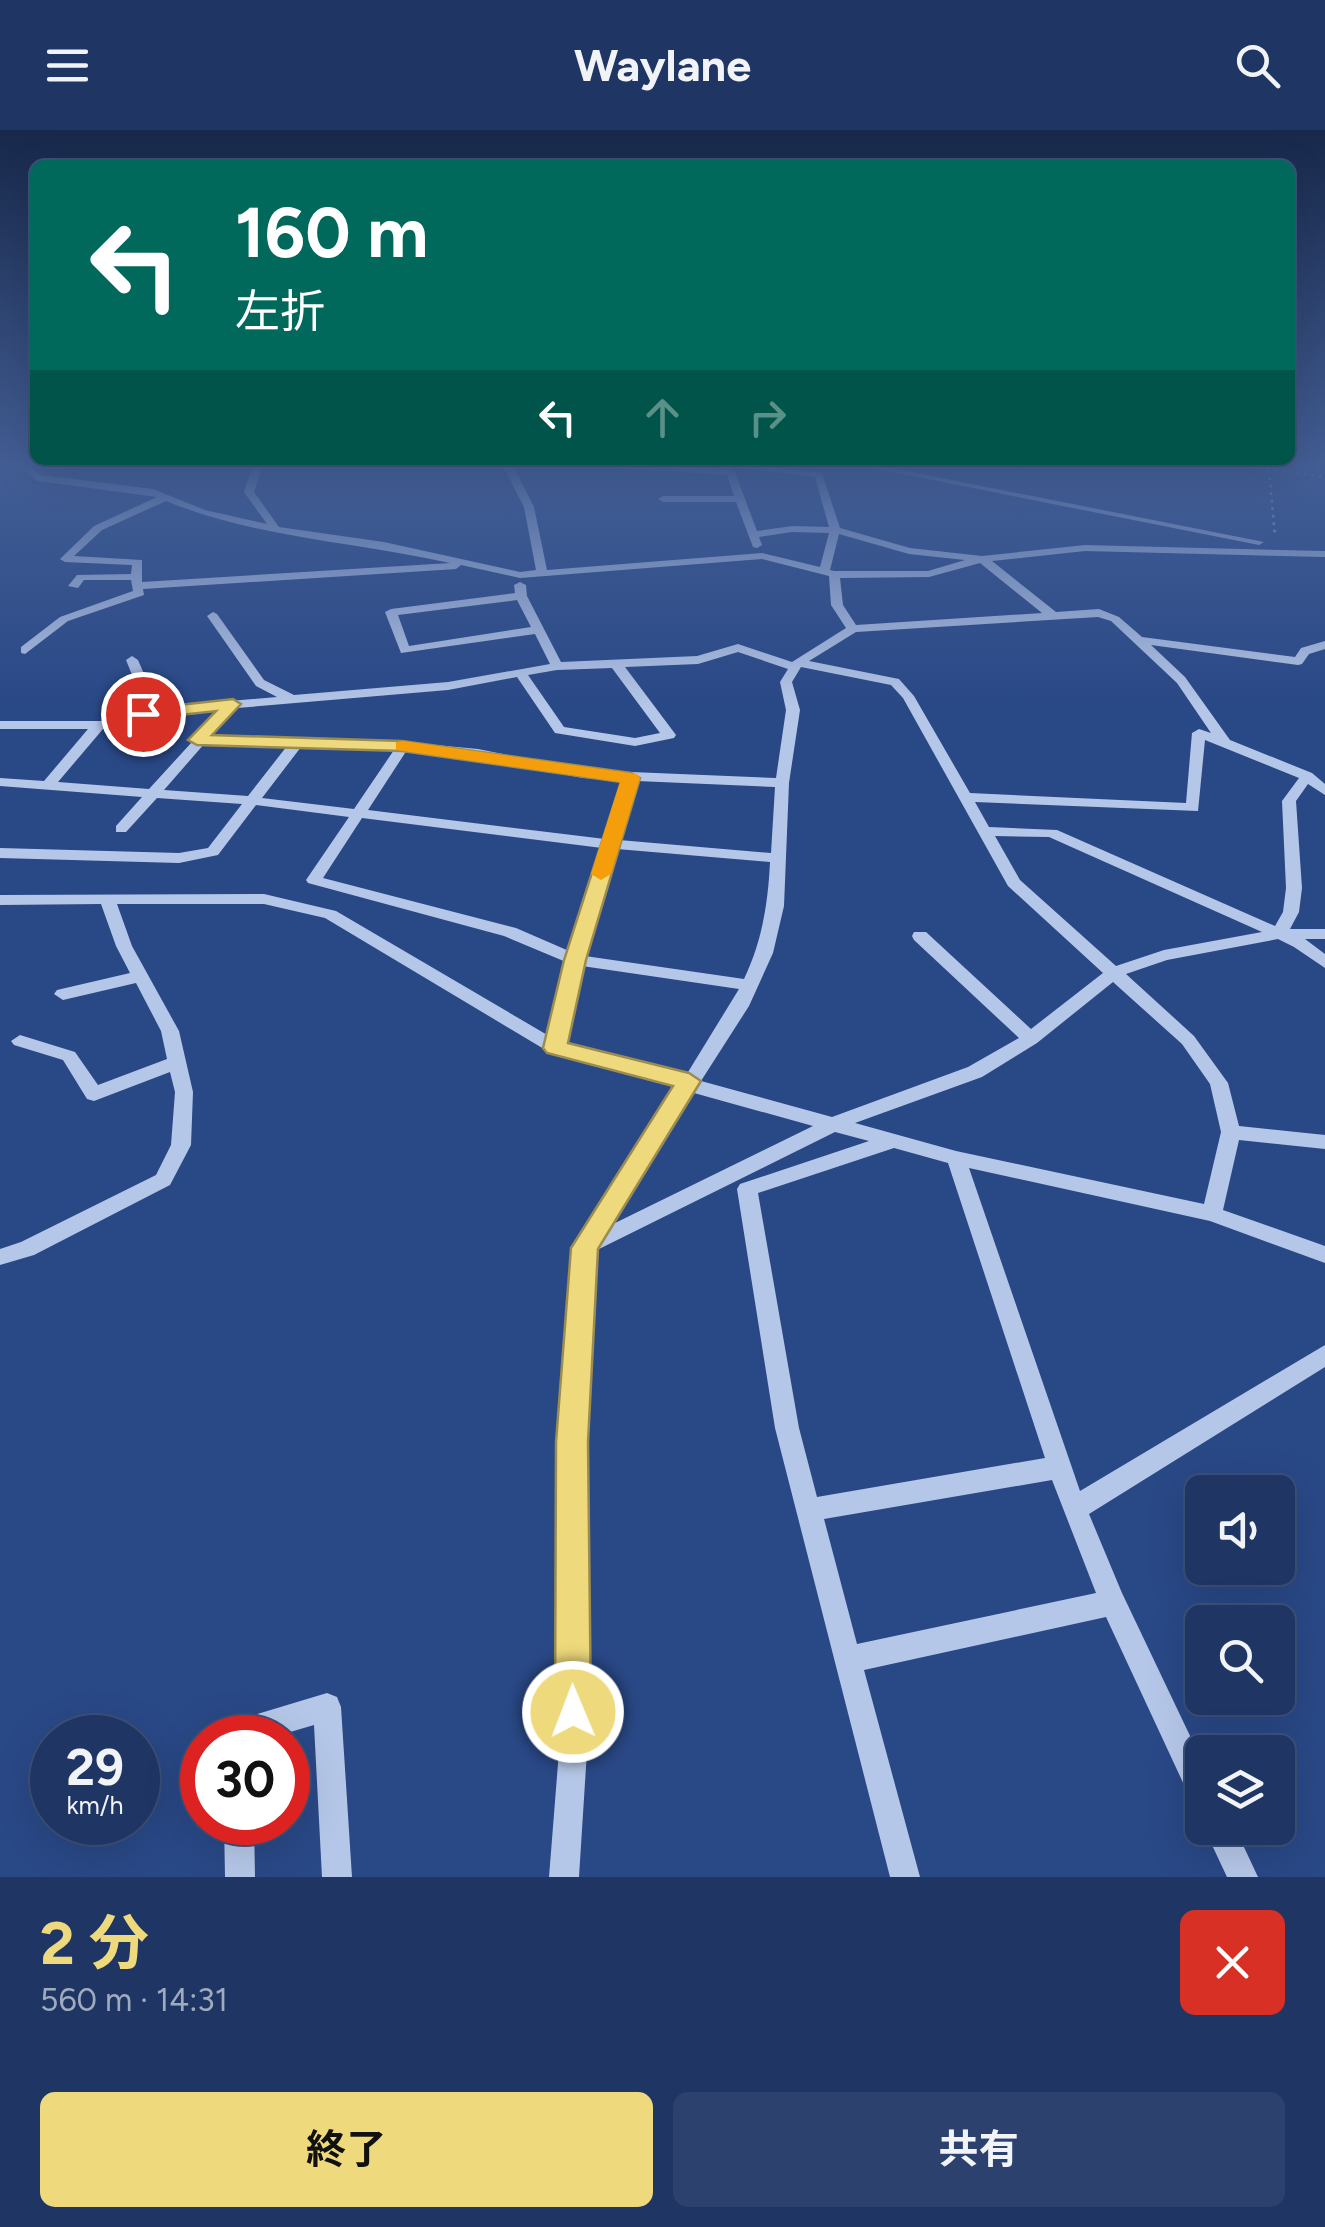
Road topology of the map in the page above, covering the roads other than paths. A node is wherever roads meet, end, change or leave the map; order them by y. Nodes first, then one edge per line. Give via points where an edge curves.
1 (81, 544) edge
2 (372, 544) edge
3 (536, 544) edge
4 (756, 544) edge
5 (833, 544) edge
6 (885, 544) edge
7 (1252, 544) edge
8 (1284, 550) junction
9 (1325, 554) edge
10 (762, 556) junction
11 (982, 559) junction
12 (472, 566) junction
13 (1325, 568) edge
14 (829, 572) junction
15 (542, 574) junction
16 (520, 575) junction
17 (136, 581) junction
18 (74, 586) dead end
19 (520, 596) junction
20 (1052, 615) junction
21 (213, 616) dead end
22 (853, 629) junction
23 (538, 630) junction
24 (1141, 641) junction
25 (1325, 645) edge
26 (25, 650) dead end
27 (132, 660) dead end
28 (616, 664) junction
29 (796, 665) junction
30 (557, 666) junction
31 (521, 674) junction
32 (291, 698) junction
33 (233, 704) junction
34 (166, 710) junction
35 (0, 725) edge
36 (99, 725) junction
37 (197, 740) junction
38 (297, 742) junction
39 (1225, 743) junction
40 (402, 746) junction
41 (1307, 776) junction
42 (1325, 776) edge
43 (631, 778) junction
44 (0, 782) edge
45 (782, 783) junction
46 (47, 786) junction
47 (1325, 791) edge
48 (147, 796) junction
49 (965, 797) junction
50 (255, 801) junction
51 (357, 812) junction
52 (121, 829) dead end
53 (986, 831) junction
54 (610, 844) junction
55 (0, 853) edge
56 (779, 858) junction
57 (0, 900) edge
58 (108, 902) junction
59 (1279, 934) junction
60 (1325, 934) edge
61 (920, 936) dead end
62 (575, 960) junction
63 (1325, 962) edge
64 (1115, 972) junction
65 (139, 976) junction
66 (748, 985) junction
67 (64, 994) dead end
68 (1031, 1039) junction
69 (20, 1041) dead end
70 (555, 1048) junction
71 (177, 1062) junction
72 (689, 1081) junction
73 (836, 1123) junction
74 (1230, 1132) junction
75 (894, 1141) junction
76 (1325, 1142) edge
77 (956, 1158) junction
78 (1212, 1214) junction
79 (584, 1248) junction
80 (1325, 1255) edge
81 (0, 1257) edge
82 (1325, 1355) edge
83 (1060, 1467) junction
84 (1074, 1509) junction
85 (808, 1510) junction
86 (1112, 1602) junction
87 (851, 1658) junction
88 (300, 1715) edge
89 (1185, 1756) edge
90 (239, 1845) edge
91 (1227, 1845) edge
92 (240, 1877) edge
93 (337, 1877) edge
94 (564, 1877) edge
95 (905, 1877) edge
96 (1243, 1877) edge

1 - 17 street via 64,559 138,562
2 - 12 street
3 - 15 street
4 - 10 street
5 - 14 street
6 - 11 street
7 - 8 street
8 - 9 street
8 - 11 street via 1084,548
8 - 13 street
10 - 14 street
10 - 15 street
11 - 14 street via 929,574
11 - 20 street
12 - 16 street
12 - 17 street
14 - 22 street via 837,605
15 - 16 street
16 - 19 street
17 - 18 street via 81,577
17 - 26 street via 140,593 64,619
19 - 23 street
19 - 23 street via 390,612 404,650
20 - 22 street
20 - 24 street via 1099,613
21 - 32 street via 260,683
22 - 29 street
23 - 30 street
24 - 25 street via 1298,661 1305,651
24 - 39 street via 1181,680
27 - 34 street via 145,692
28 - 29 street via 698,660 738,648
28 - 30 street
28 - 31 street via 670,735 635,742 560,730
29 - 45 street via 786,682 793,710
29 - 49 street via 895,682
30 - 31 street
31 - 32 street
32 - 33 street
33 - 34 street
33 - 37 street
34 - 36 street
35 - 36 street
36 - 46 street
37 - 38 street
37 - 48 street
38 - 40 street
38 - 50 street
39 - 41 street
39 - 49 street via 1199,733 1193,808
40 - 43 street
40 - 51 street
41 - 42 street
41 - 47 street
41 - 59 street via 1288,801 1294,888
43 - 45 street
43 - 54 street
44 - 46 street
45 - 56 street
46 - 48 street
48 - 50 street
48 - 52 street
49 - 53 street
50 - 51 street
50 - 55 street via 214,852 202,855
51 - 54 street
51 - 62 street via 314,880 510,932
53 - 59 street via 1052,834
53 - 64 street via 1014,882
54 - 56 street
54 - 62 street
56 - 66 street via 765,953
57 - 58 street
58 - 65 street
58 - 70 street via 264,900 330,914
59 - 60 street
59 - 63 street
59 - 64 street via 1164,955
61 - 68 street
62 - 66 street
62 - 70 street
64 - 68 street
64 - 74 street via 1188,1040 1209,1069 1219,1083
65 - 67 street
65 - 71 street via 170,1031
66 - 72 street
68 - 73 street via 975,1072
69 - 71 street via 69,1056 94,1094
70 - 72 street
71 - 81 street via 184,1092 181,1146 163,1180
72 - 73 street
72 - 79 street
73 - 75 street
73 - 79 street
74 - 76 street
74 - 78 street
75 - 77 street
75 - 85 street via 748,1190 787,1428
77 - 78 street
77 - 83 street
78 - 80 street
79 - 94 street via 573,1404 574,1750
82 - 84 street
83 - 84 street
83 - 85 street
84 - 86 street
85 - 87 street
86 - 87 street
86 - 89 street
87 - 95 street
88 - 93 street via 328,1707
90 - 92 street
91 - 96 street

